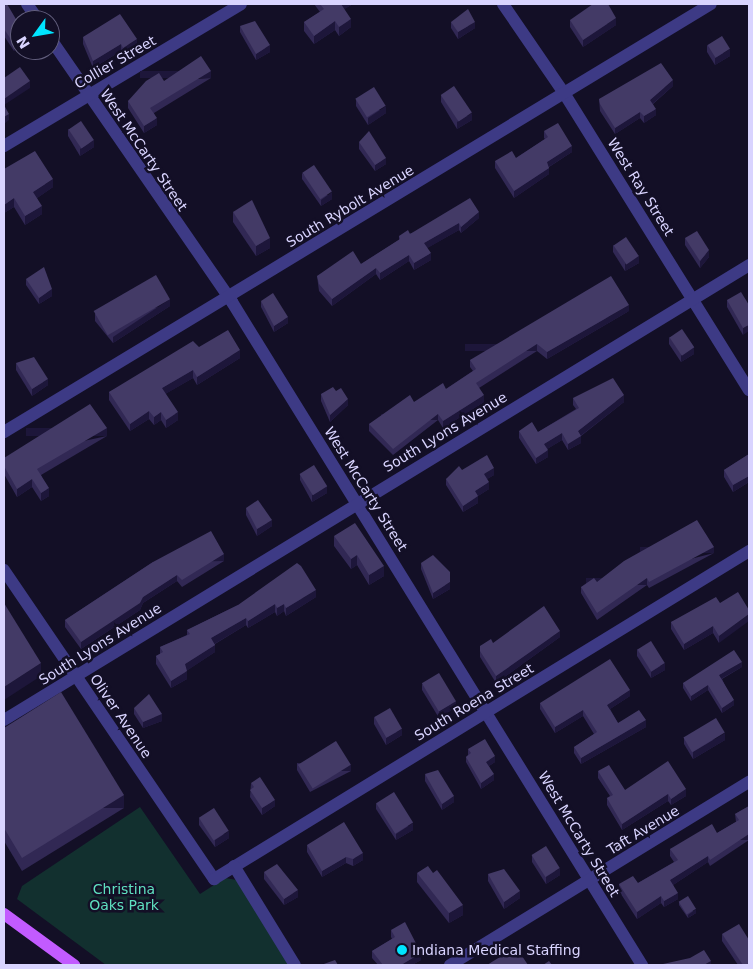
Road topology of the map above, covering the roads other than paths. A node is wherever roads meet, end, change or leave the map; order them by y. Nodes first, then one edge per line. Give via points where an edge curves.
1 (241, 4) edge
2 (503, 4) edge
3 (711, 4) edge
4 (60, 53) edge
5 (564, 93) junction
6 (89, 95) junction
7 (4, 146) edge
8 (749, 265) edge
9 (227, 296) junction
10 (693, 299) junction
11 (749, 390) edge
12 (4, 432) edge
13 (357, 503) junction
14 (749, 551) edge
15 (4, 570) edge
16 (76, 676) junction
17 (487, 712) junction
18 (4, 720) edge
19 (749, 782) edge
20 (234, 866) junction
21 (214, 879) joint
22 (590, 880) junction
23 (4, 914) edge
24 (72, 965) edge
25 (295, 965) edge
26 (450, 965) edge
27 (642, 965) edge

1 - 6 street, Collier Street
2 - 5 street, West Ray Street
3 - 5 street, South Rybolt Avenue
4 - 6 street, West McCarty Street
5 - 9 street, South Rybolt Avenue
5 - 10 street, West Ray Street
6 - 7 street, Collier Street
6 - 9 street, West McCarty Street
8 - 10 street, South Lyons Avenue
9 - 12 street, South Rybolt Avenue
9 - 13 street, West McCarty Street
10 - 11 street, West Ray Street
10 - 13 street, South Lyons Avenue
13 - 16 street, South Lyons Avenue
13 - 17 street, West McCarty Street
14 - 17 street, South Roena Street
15 - 16 street, Oliver Avenue
16 - 18 street, South Lyons Avenue
16 - 21 street, Oliver Avenue
17 - 20 street, South Roena Street
17 - 22 street, West McCarty Street
19 - 22 street, Taft Avenue
20 - 21 street, South Roena Street
20 - 25 street
22 - 26 street, Taft Avenue
22 - 27 street, West McCarty Street
23 - 24 main road

